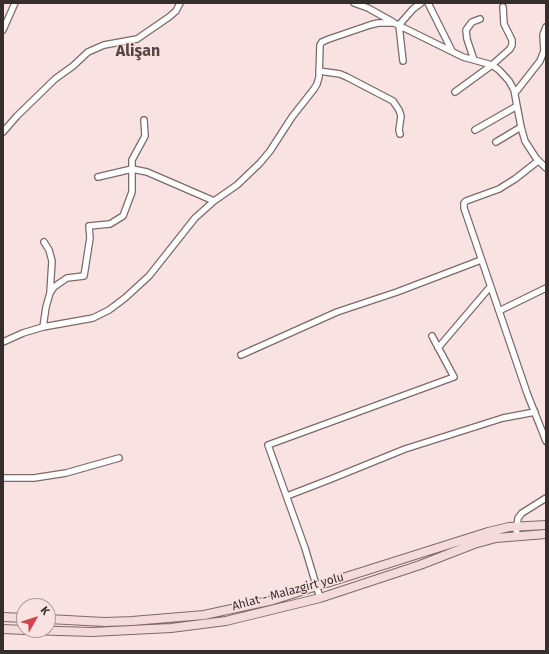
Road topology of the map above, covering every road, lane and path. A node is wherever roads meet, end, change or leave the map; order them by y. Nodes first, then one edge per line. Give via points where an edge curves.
1 (15, 3) edge
2 (180, 3) edge
3 (354, 3) edge
4 (422, 3) edge
5 (428, 3) edge
6 (503, 7) dead end
7 (480, 19) dead end
8 (396, 24) junction
9 (546, 27) edge
10 (3, 30) edge
11 (452, 51) junction
12 (474, 60) junction
13 (403, 61) dead end
14 (492, 65) junction
15 (319, 71) junction
16 (455, 92) dead end
17 (515, 93) junction
18 (517, 106) junction
19 (144, 120) dead end
20 (521, 128) junction
21 (475, 130) dead end
22 (3, 132) edge
23 (400, 134) dead end
24 (496, 142) dead end
25 (538, 161) junction
26 (546, 168) edge
27 (132, 170) junction
28 (98, 177) dead end
29 (214, 201) junction
30 (44, 242) dead end
31 (480, 260) junction
32 (490, 287) junction
33 (546, 288) edge
34 (50, 293) junction
35 (499, 311) junction
36 (43, 327) junction
37 (432, 336) dead end
38 (3, 342) edge
39 (438, 348) junction
40 (241, 355) dead end
41 (535, 412) junction
42 (546, 441) edge
43 (119, 458) dead end
44 (3, 478) edge
45 (287, 496) junction
46 (546, 498) edge
47 (546, 525) edge
48 (517, 531) junction
49 (546, 534) edge
50 (316, 587) junction
51 (320, 598) junction
52 (3, 617) edge
53 (16, 618) edge
54 (56, 619) edge
55 (3, 629) edge
56 (16, 630) edge
57 (56, 631) edge

1 - 10 street
2 - 22 street via 169,17 137,38 104,45 88,52 55,79
3 - 8 street
4 - 8 street
5 - 11 street
6 - 14 street via 504,24 512,43 507,53
7 - 12 street via 472,22 466,30
8 - 11 street
8 - 13 street
8 - 15 street via 378,23 325,40 320,45
9 - 17 street via 543,35 544,51 540,61
11 - 12 street
12 - 14 street
14 - 16 street
14 - 17 street via 509,81
15 - 23 street via 340,74 393,101 401,116
15 - 29 street via 314,90 266,156 237,185
17 - 18 street
18 - 20 street
18 - 21 street
19 - 27 street via 145,136 132,160
20 - 24 street
20 - 25 street via 525,141
25 - 26 street
25 - 31 street via 499,189 470,199 464,204
27 - 28 street
27 - 29 street via 161,177
27 - 34 street via 132,192 123,216 110,224 88,226 90,238 84,276 67,278 57,284
29 - 36 street via 186,228 150,276 109,310 93,318
30 - 34 street via 52,261
31 - 32 street
31 - 40 street via 337,312
32 - 35 street
32 - 39 street
33 - 35 street
34 - 36 street
35 - 41 street
36 - 38 street
37 - 39 street
39 - 45 street via 454,377 268,445
41 - 42 street
41 - 45 street via 504,418 410,447
43 - 44 street via 66,473 34,478
45 - 50 street
46 - 48 street via 522,513 518,518
47 - 48 main road, Ahlat - Malazgirt yolu
48 - 49 main road, Ahlat - Malazgirt yolu
48 - 50 main road, Ahlat - Malazgirt yolu via 509,527 488,532
48 - 51 main road, Ahlat - Malazgirt yolu
50 - 51 street
50 - 54 main road, Ahlat - Malazgirt yolu via 273,600 204,615 125,621
51 - 57 main road, Ahlat - Malazgirt yolu via 226,621 171,628 92,632
52 - 53 main road
55 - 56 main road

